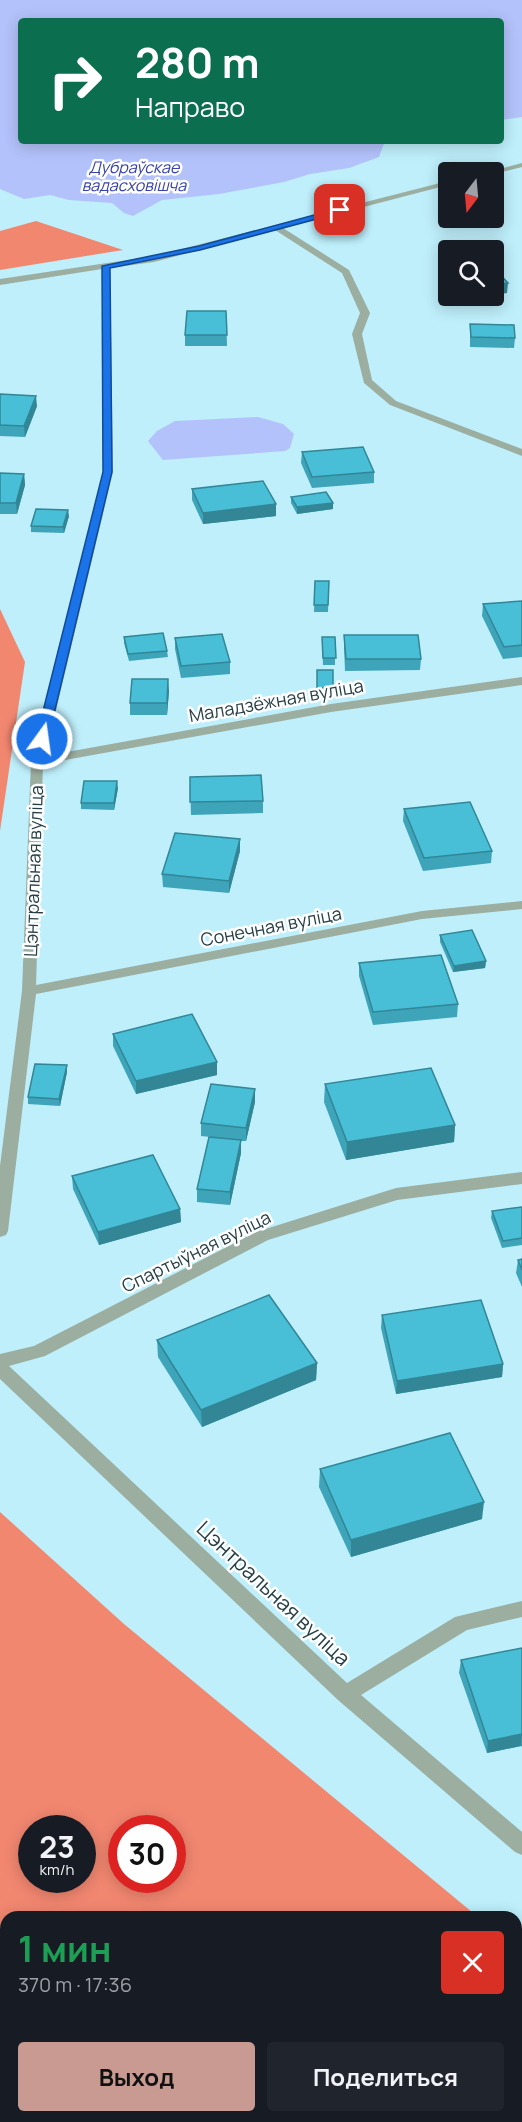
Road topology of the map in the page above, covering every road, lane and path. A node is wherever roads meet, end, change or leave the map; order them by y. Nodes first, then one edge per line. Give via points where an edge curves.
1 (522, 165) edge
2 (504, 169) edge
3 (438, 186) edge
4 (275, 227) junction
5 (106, 266) junction
6 (0, 282) edge
7 (522, 453) edge
8 (522, 681) edge
9 (37, 761) junction
10 (522, 904) edge
11 (29, 991) junction
12 (522, 1178) edge
13 (0, 1231) edge
14 (0, 1361) edge
15 (0, 1368) edge
16 (522, 1609) edge
17 (345, 1694) junction
18 (522, 1845) edge

1 - 2 street
3 - 4 street
4 - 5 street via 177,253
4 - 7 street via 346,272 365,313 357,334 367,381 393,403
5 - 6 street
5 - 9 street, Цэнтральная вуліца via 108,472
8 - 9 street, Маладзёжная вуліца via 331,708
9 - 11 street, Цэнтральная вуліца
10 - 11 street, Сонечная вуліца via 422,915
11 - 13 street, Цэнтральная вуліца
12 - 14 street, Спартыўная вуліца via 396,1194 262,1236 39,1351
15 - 17 street, Цэнтральная вуліца
16 - 17 street via 462,1623
17 - 18 street, Цэнтральная вуліца

